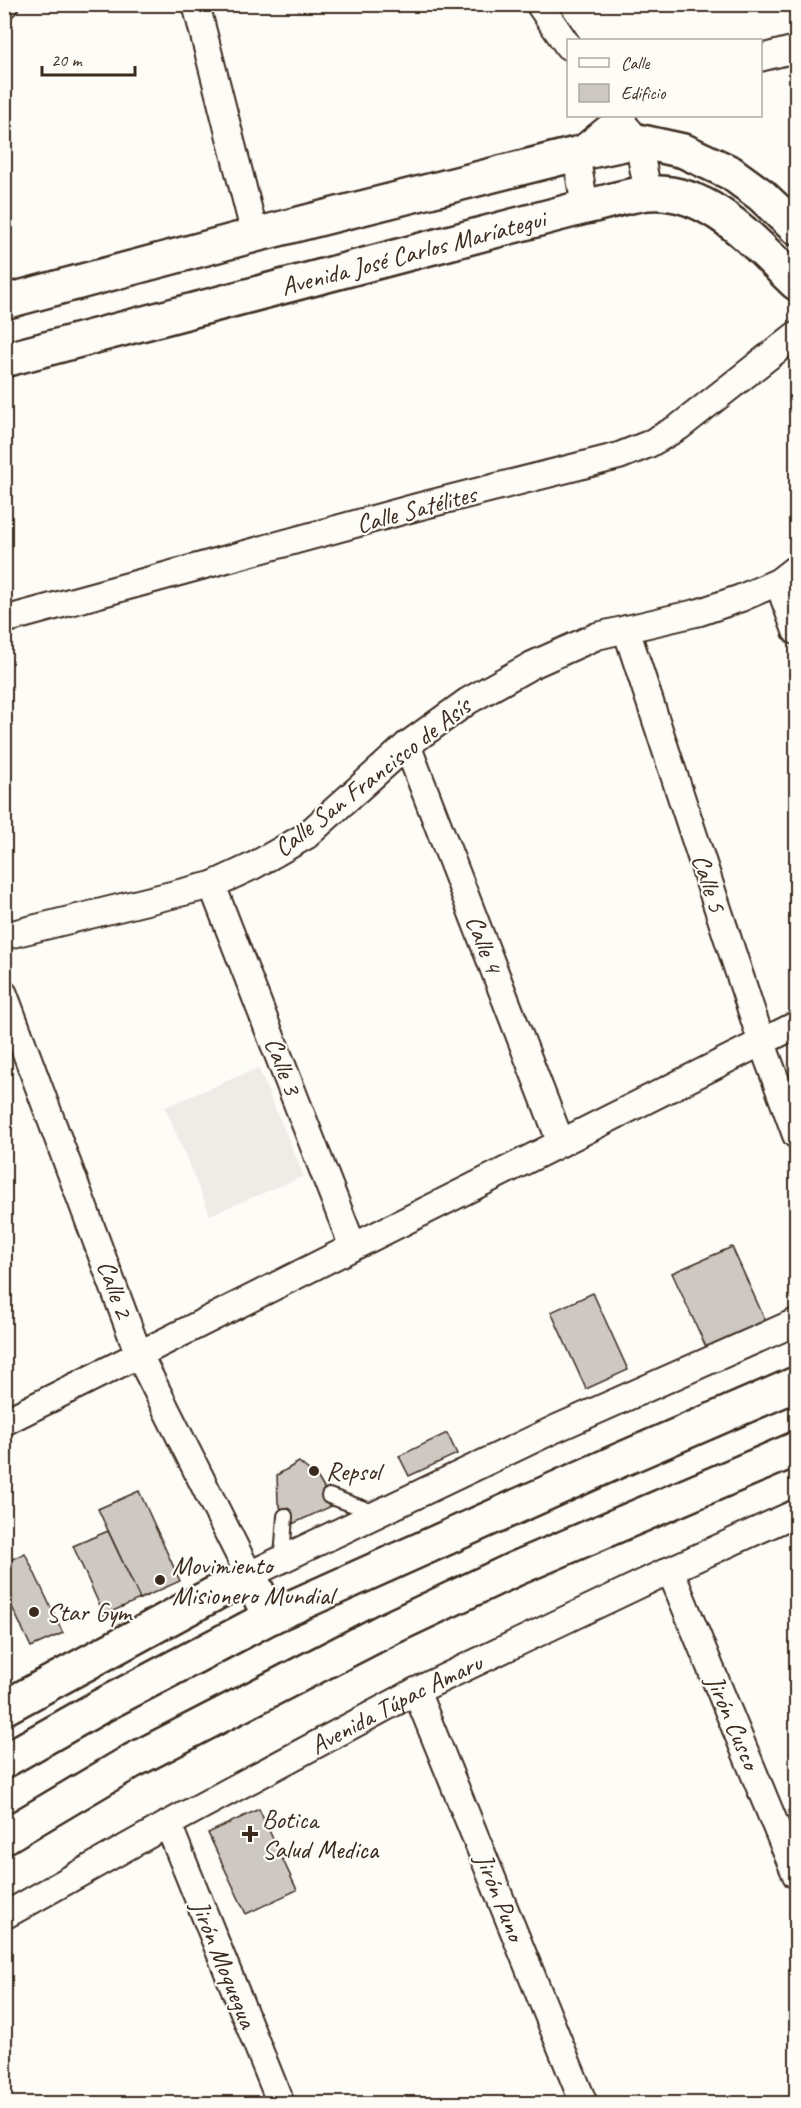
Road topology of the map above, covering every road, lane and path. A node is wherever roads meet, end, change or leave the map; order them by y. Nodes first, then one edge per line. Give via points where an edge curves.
1 (196, 4) edge
2 (539, 4) edge
3 (567, 45) edge
4 (796, 49) edge
5 (762, 58) edge
6 (625, 122) edge
7 (576, 154) junction
8 (648, 193) junction
9 (585, 207) junction
10 (796, 228) edge
11 (255, 236) junction
12 (796, 283) edge
13 (4, 302) edge
14 (796, 335) edge
15 (4, 360) edge
16 (787, 575) edge
17 (4, 620) edge
18 (626, 629) junction
19 (796, 631) edge
20 (407, 745) junction
21 (212, 885) junction
22 (4, 936) edge
23 (4, 994) edge
24 (796, 1025) edge
25 (762, 1043) junction
26 (796, 1135) edge
27 (561, 1143) junction
28 (353, 1247) junction
29 (796, 1322) edge
30 (139, 1354) junction
31 (796, 1384) edge
32 (4, 1422) edge
33 (796, 1449) edge
34 (329, 1496) dead end
35 (796, 1513) edge
36 (378, 1514) junction
37 (285, 1516) dead end
38 (282, 1559) junction
39 (670, 1570) junction
40 (249, 1575) junction
41 (270, 1617) junction
42 (416, 1691) junction
43 (4, 1708) edge
44 (4, 1761) edge
45 (168, 1824) junction
46 (4, 1837) edge
47 (796, 1875) edge
48 (4, 1916) edge
49 (281, 2103) edge
50 (584, 2103) edge

1 - 11 street
2 - 3 street
4 - 5 street
6 - 7 main road, Avenida José Carlos Maríategui
6 - 8 street
6 - 10 main road, Avenida José Carlos Maríategui via 731,173
7 - 9 street
7 - 11 main road, Avenida José Carlos Maríategui
8 - 9 main road, Avenida José Carlos Maríategui
8 - 12 main road, Avenida José Carlos Maríategui via 676,194 731,221
9 - 15 main road, Avenida José Carlos Maríategui
11 - 13 main road, Avenida José Carlos Maríategui
14 - 17 street, Calle Satélites via 679,427 619,456
16 - 18 street, Calle San Francisco de Asís via 741,598
16 - 19 street
18 - 20 street, Calle San Francisco de Asís via 597,636 532,665 468,701
18 - 25 street, Calle 5
20 - 21 street, Calle San Francisco de Asís via 306,836
20 - 27 street, Calle 4
21 - 22 street, Calle San Francisco de Asís
21 - 28 street, Calle 3
23 - 30 street, Calle 2
24 - 25 street
25 - 26 street, Calle 5
25 - 27 street
27 - 28 street
28 - 30 street
29 - 36 street via 555,1429
30 - 32 street
30 - 40 street, Calle 2
31 - 41 main road
33 - 46 main road via 516,1569 388,1629 132,1761
34 - 36 lane
35 - 39 street, Avenida Túpac Amaru
36 - 38 street
37 - 38 lane
38 - 40 street
39 - 42 street, Avenida Túpac Amaru
39 - 47 street, Jirón Cusco
40 - 41 main road
40 - 43 main road
41 - 44 main road
42 - 45 street, Avenida Túpac Amaru
42 - 50 street, Jirón Puno
45 - 48 street, Avenida Túpac Amaru
45 - 49 street, Jirón Moquegua

